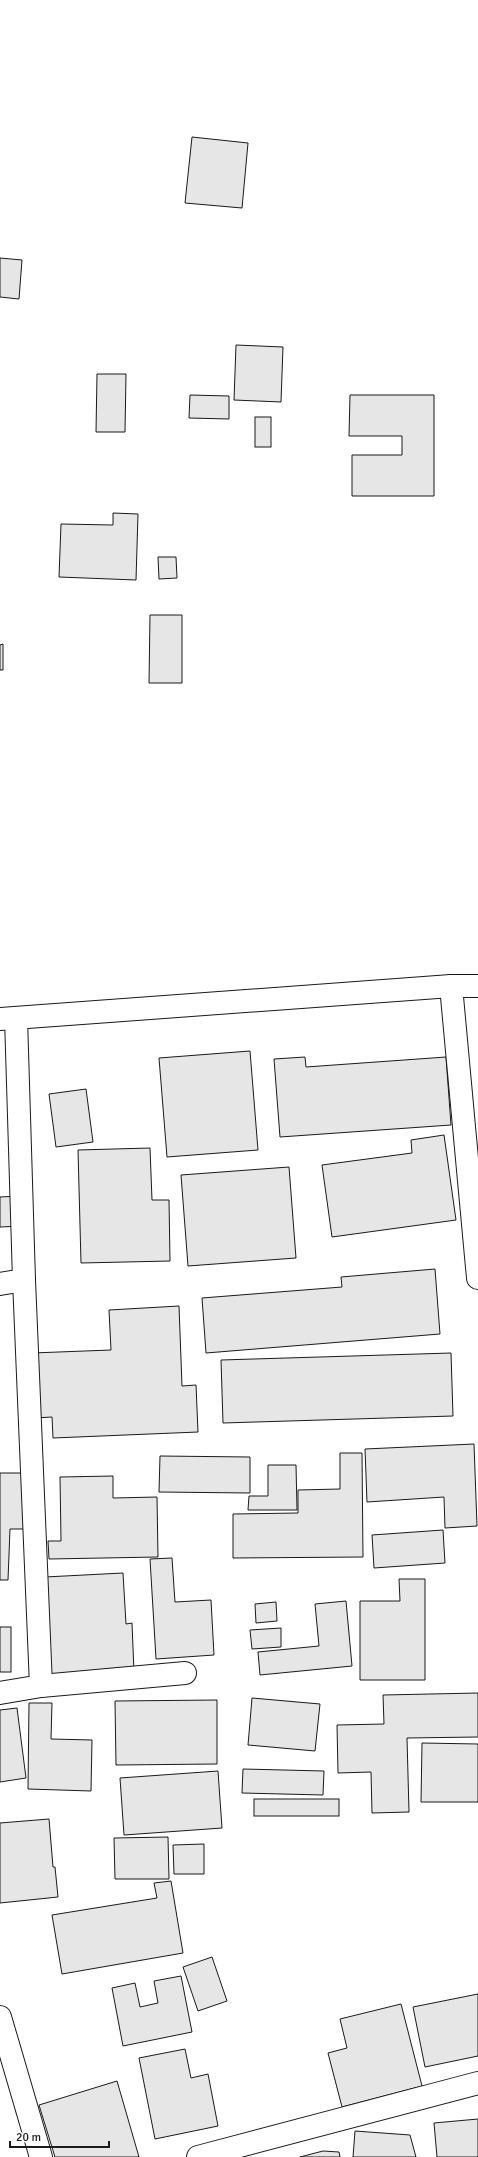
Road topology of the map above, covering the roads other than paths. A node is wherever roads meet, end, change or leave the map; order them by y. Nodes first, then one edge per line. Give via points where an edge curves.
1 (451, 986) junction
2 (478, 986) edge
3 (8, 1018) edge
4 (478, 1278) edge
5 (24, 1280) junction
6 (0, 1284) edge
7 (185, 1673) dead end
8 (41, 1686) junction
9 (0, 1693) edge
10 (0, 2017) edge
11 (478, 2083) edge
12 (41, 2157) edge
13 (198, 2157) edge

1 - 2 street
1 - 3 street
1 - 4 street
3 - 5 street
5 - 6 street
5 - 8 street
7 - 8 street
8 - 9 street
10 - 12 street
11 - 13 street

